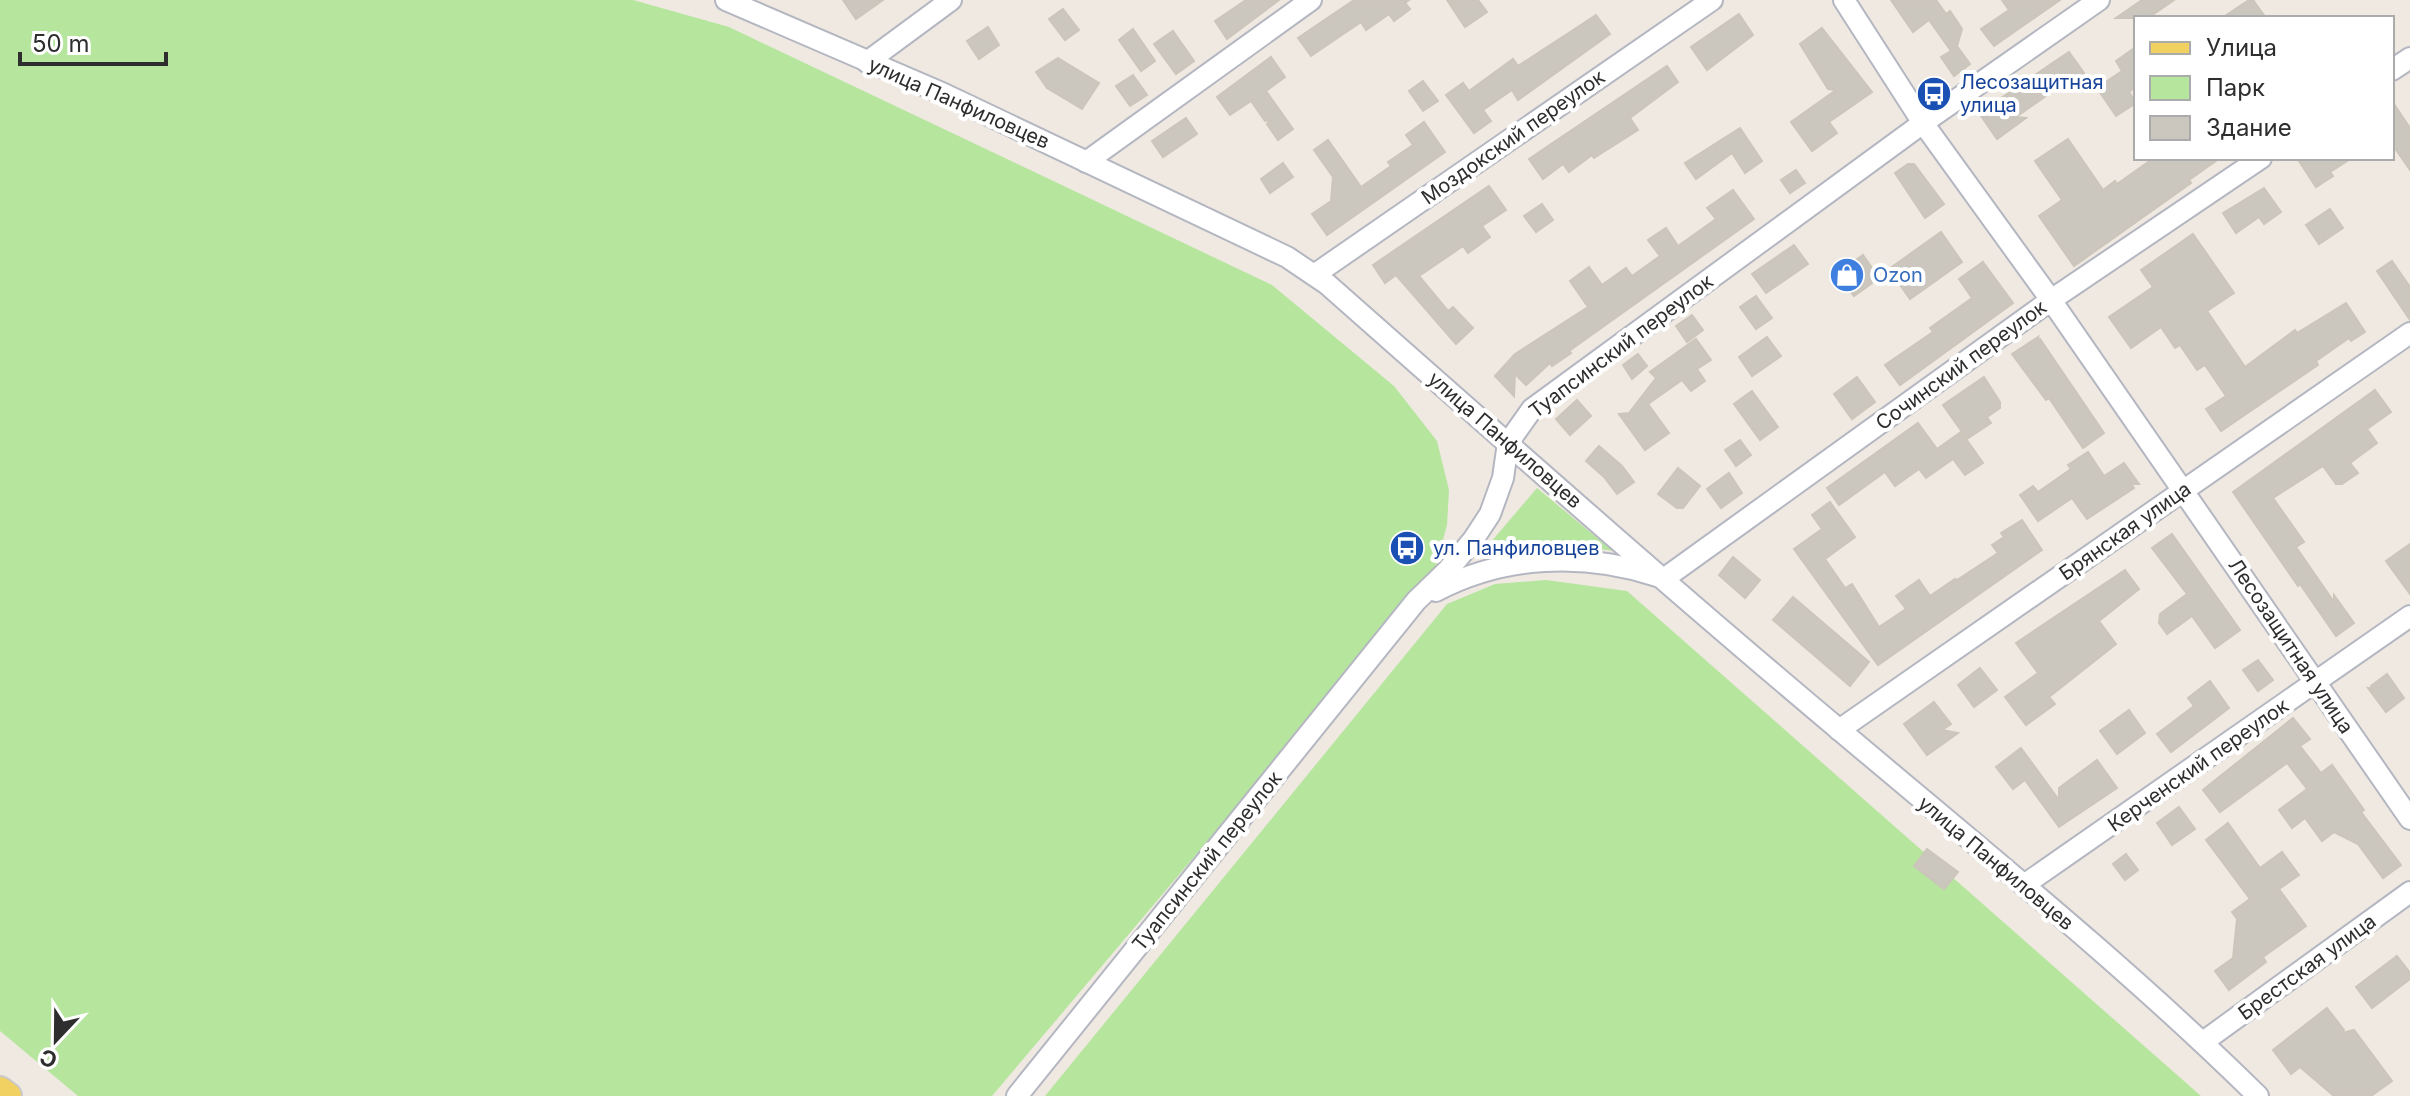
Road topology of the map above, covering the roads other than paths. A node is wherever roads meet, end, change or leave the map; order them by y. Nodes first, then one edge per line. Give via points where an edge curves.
1 (726, 0) edge
2 (951, 0) edge
3 (1311, 0) edge
4 (1712, 0) edge
5 (1844, 0) edge
6 (2099, 0) edge
7 (867, 62) junction
8 (1923, 123) junction
9 (2258, 160) edge
10 (1086, 162) junction
11 (1314, 275) junction
12 (2051, 300) junction
13 (2410, 333) edge
14 (1508, 443) junction
15 (2184, 490) junction
16 (1665, 578) junction
17 (1416, 601) junction
18 (2410, 616) edge
19 (2316, 683) junction
20 (1839, 730) junction
21 (2410, 819) edge
22 (2024, 885) junction
23 (2410, 892) edge
24 (2203, 1042) junction
25 (0, 1090) edge
26 (8, 1096) edge
27 (1017, 1096) edge
28 (2258, 1096) edge

1 - 7 street, улица Панфиловцев
2 - 7 street
3 - 10 street
4 - 11 street, Моздокский переулок
5 - 8 street, Лесозащитная улица
6 - 8 street, Туапсинский переулок
7 - 10 street, улица Панфиловцев
8 - 12 street, Лесозащитная улица
8 - 14 street, Туапсинский переулок via 1532,409
9 - 12 street, Сочинский переулок
10 - 11 street, улица Панфиловцев via 1287,257
11 - 14 street, улица Панфиловцев
12 - 15 street, Лесозащитная улица
12 - 16 street, Сочинский переулок
13 - 15 street, Брянская улица
14 - 16 street, улица Панфиловцев
14 - 17 street, Туапсинский переулок via 1490,514 1448,570
15 - 19 street, Лесозащитная улица
15 - 20 street, Брянская улица
16 - 17 street via 1580,560 1542,561 1477,571
16 - 20 street, улица Панфиловцев
17 - 27 street, Туапсинский переулок
18 - 19 street, Керченский переулок
19 - 21 street, Лесозащитная улица
19 - 22 street, Керченский переулок
20 - 22 street, улица Панфиловцев
22 - 24 street, улица Панфиловцев
23 - 24 street, Брестская улица
24 - 28 street, улица Панфиловцев
25 - 26 main road

